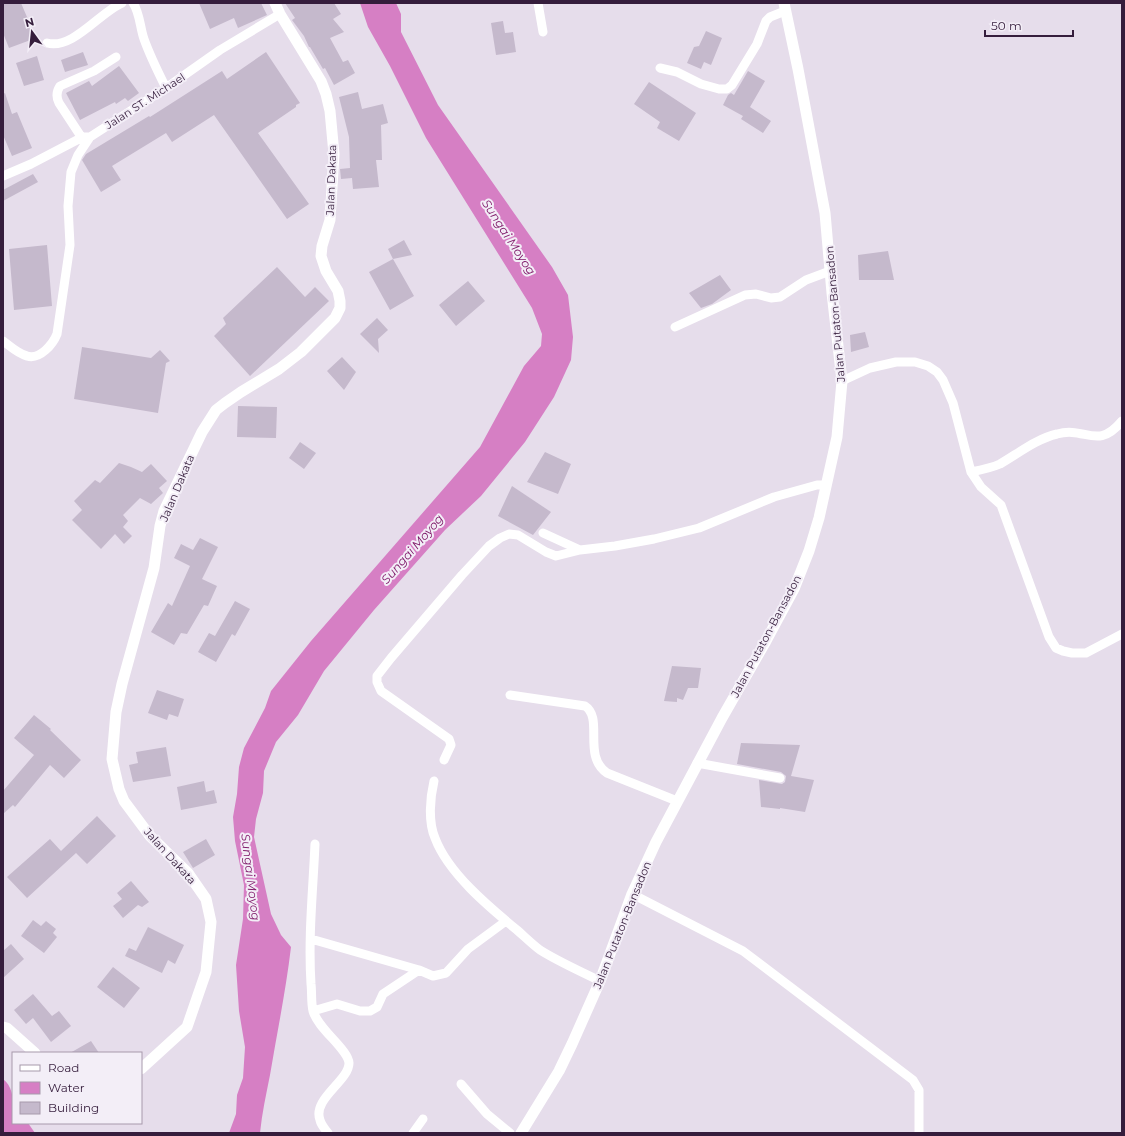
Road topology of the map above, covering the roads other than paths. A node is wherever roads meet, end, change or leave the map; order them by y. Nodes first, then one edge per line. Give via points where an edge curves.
1 (122, 3) edge
2 (133, 3) edge
3 (275, 3) edge
4 (538, 3) edge
5 (784, 7) edge
6 (280, 14) junction
7 (543, 32) dead end
8 (47, 43) dead end
9 (116, 57) dead end
10 (660, 68) dead end
11 (166, 88) junction
12 (86, 138) junction
13 (3, 176) edge
14 (830, 271) junction
15 (675, 327) dead end
16 (3, 341) edge
17 (842, 381) junction
18 (1122, 421) edge
19 (971, 472) junction
20 (826, 485) junction
21 (543, 533) dead end
22 (580, 550) junction
23 (1122, 634) edge
24 (510, 695) dead end
25 (444, 760) dead end
26 (698, 763) junction
27 (780, 778) dead end
28 (434, 781) dead end
29 (677, 801) junction
30 (314, 844) dead end
31 (632, 894) junction
32 (506, 921) junction
33 (311, 939) junction
34 (419, 970) junction
35 (600, 981) junction
36 (313, 1011) junction
37 (3, 1027) edge
38 (34, 1052) edge
39 (142, 1068) edge
40 (461, 1084) dead end
41 (423, 1119) dead end
42 (328, 1133) edge
43 (413, 1133) edge
44 (510, 1133) edge
45 (521, 1133) edge
46 (919, 1133) edge

1 - 8 street via 64,43
2 - 11 street via 137,8 144,40
3 - 6 street, Jalan Dakata
4 - 7 street
5 - 10 street via 766,21 757,44 727,89 701,84 677,72
5 - 14 street, Jalan Putaton-Bansadon via 826,213
6 - 11 street, Jalan ST. Michael via 220,50
6 - 39 street, Jalan Dakata via 321,82 330,111 334,154 330,220 321,256 326,271 338,291 340,308 335,318 301,352 216,410 184,468 164,511 160,526 154,568 116,712 112,759 124,801 150,836 188,873 206,899 211,922 206,972 187,1027
9 - 12 street via 94,71 60,86 57,91 57,100
11 - 12 street, Jalan ST. Michael
12 - 13 street, Jalan ST. Michael
12 - 16 street via 71,172 68,206 70,244 57,334 47,349 30,357
14 - 15 street via 806,280 780,297 745,295
14 - 17 street, Jalan Putaton-Bansadon
17 - 19 street via 870,368 896,362 915,362 937,372 953,403
17 - 20 street, Jalan Putaton-Bansadon via 837,437
18 - 19 street via 1112,432 1102,436 1071,432 1050,436 1028,446 1000,464
19 - 23 street via 981,487 1001,505 1049,637 1056,648 1072,653 1086,653
20 - 22 street via 817,485 774,497 699,528 648,540
20 - 26 street, Jalan Putaton-Bansadon via 820,518 794,589
21 - 22 street
22 - 25 street via 556,556 518,535 509,534 500,538 462,575 377,676 381,690 449,739 451,745
24 - 29 street via 589,708 592,714 594,750 602,770
26 - 27 street
26 - 29 street, Jalan Putaton-Bansadon
28 - 32 street via 430,810 437,843 458,874
29 - 31 street, Jalan Putaton-Bansadon
30 - 33 street
31 - 35 street, Jalan Putaton-Bansadon
31 - 46 street via 743,951 913,1080 919,1090
32 - 34 street via 468,949 446,973 433,976
32 - 35 street via 540,950
33 - 34 street
33 - 36 street
34 - 36 street via 384,994 377,1007 370,1011 360,1011 337,1004
35 - 45 street, Jalan Putaton-Bansadon via 559,1071
36 - 42 street via 322,1028 347,1055 349,1063 346,1074 328,1093 320,1107 319,1120
37 - 38 street
40 - 44 street via 487,1114
41 - 43 street

